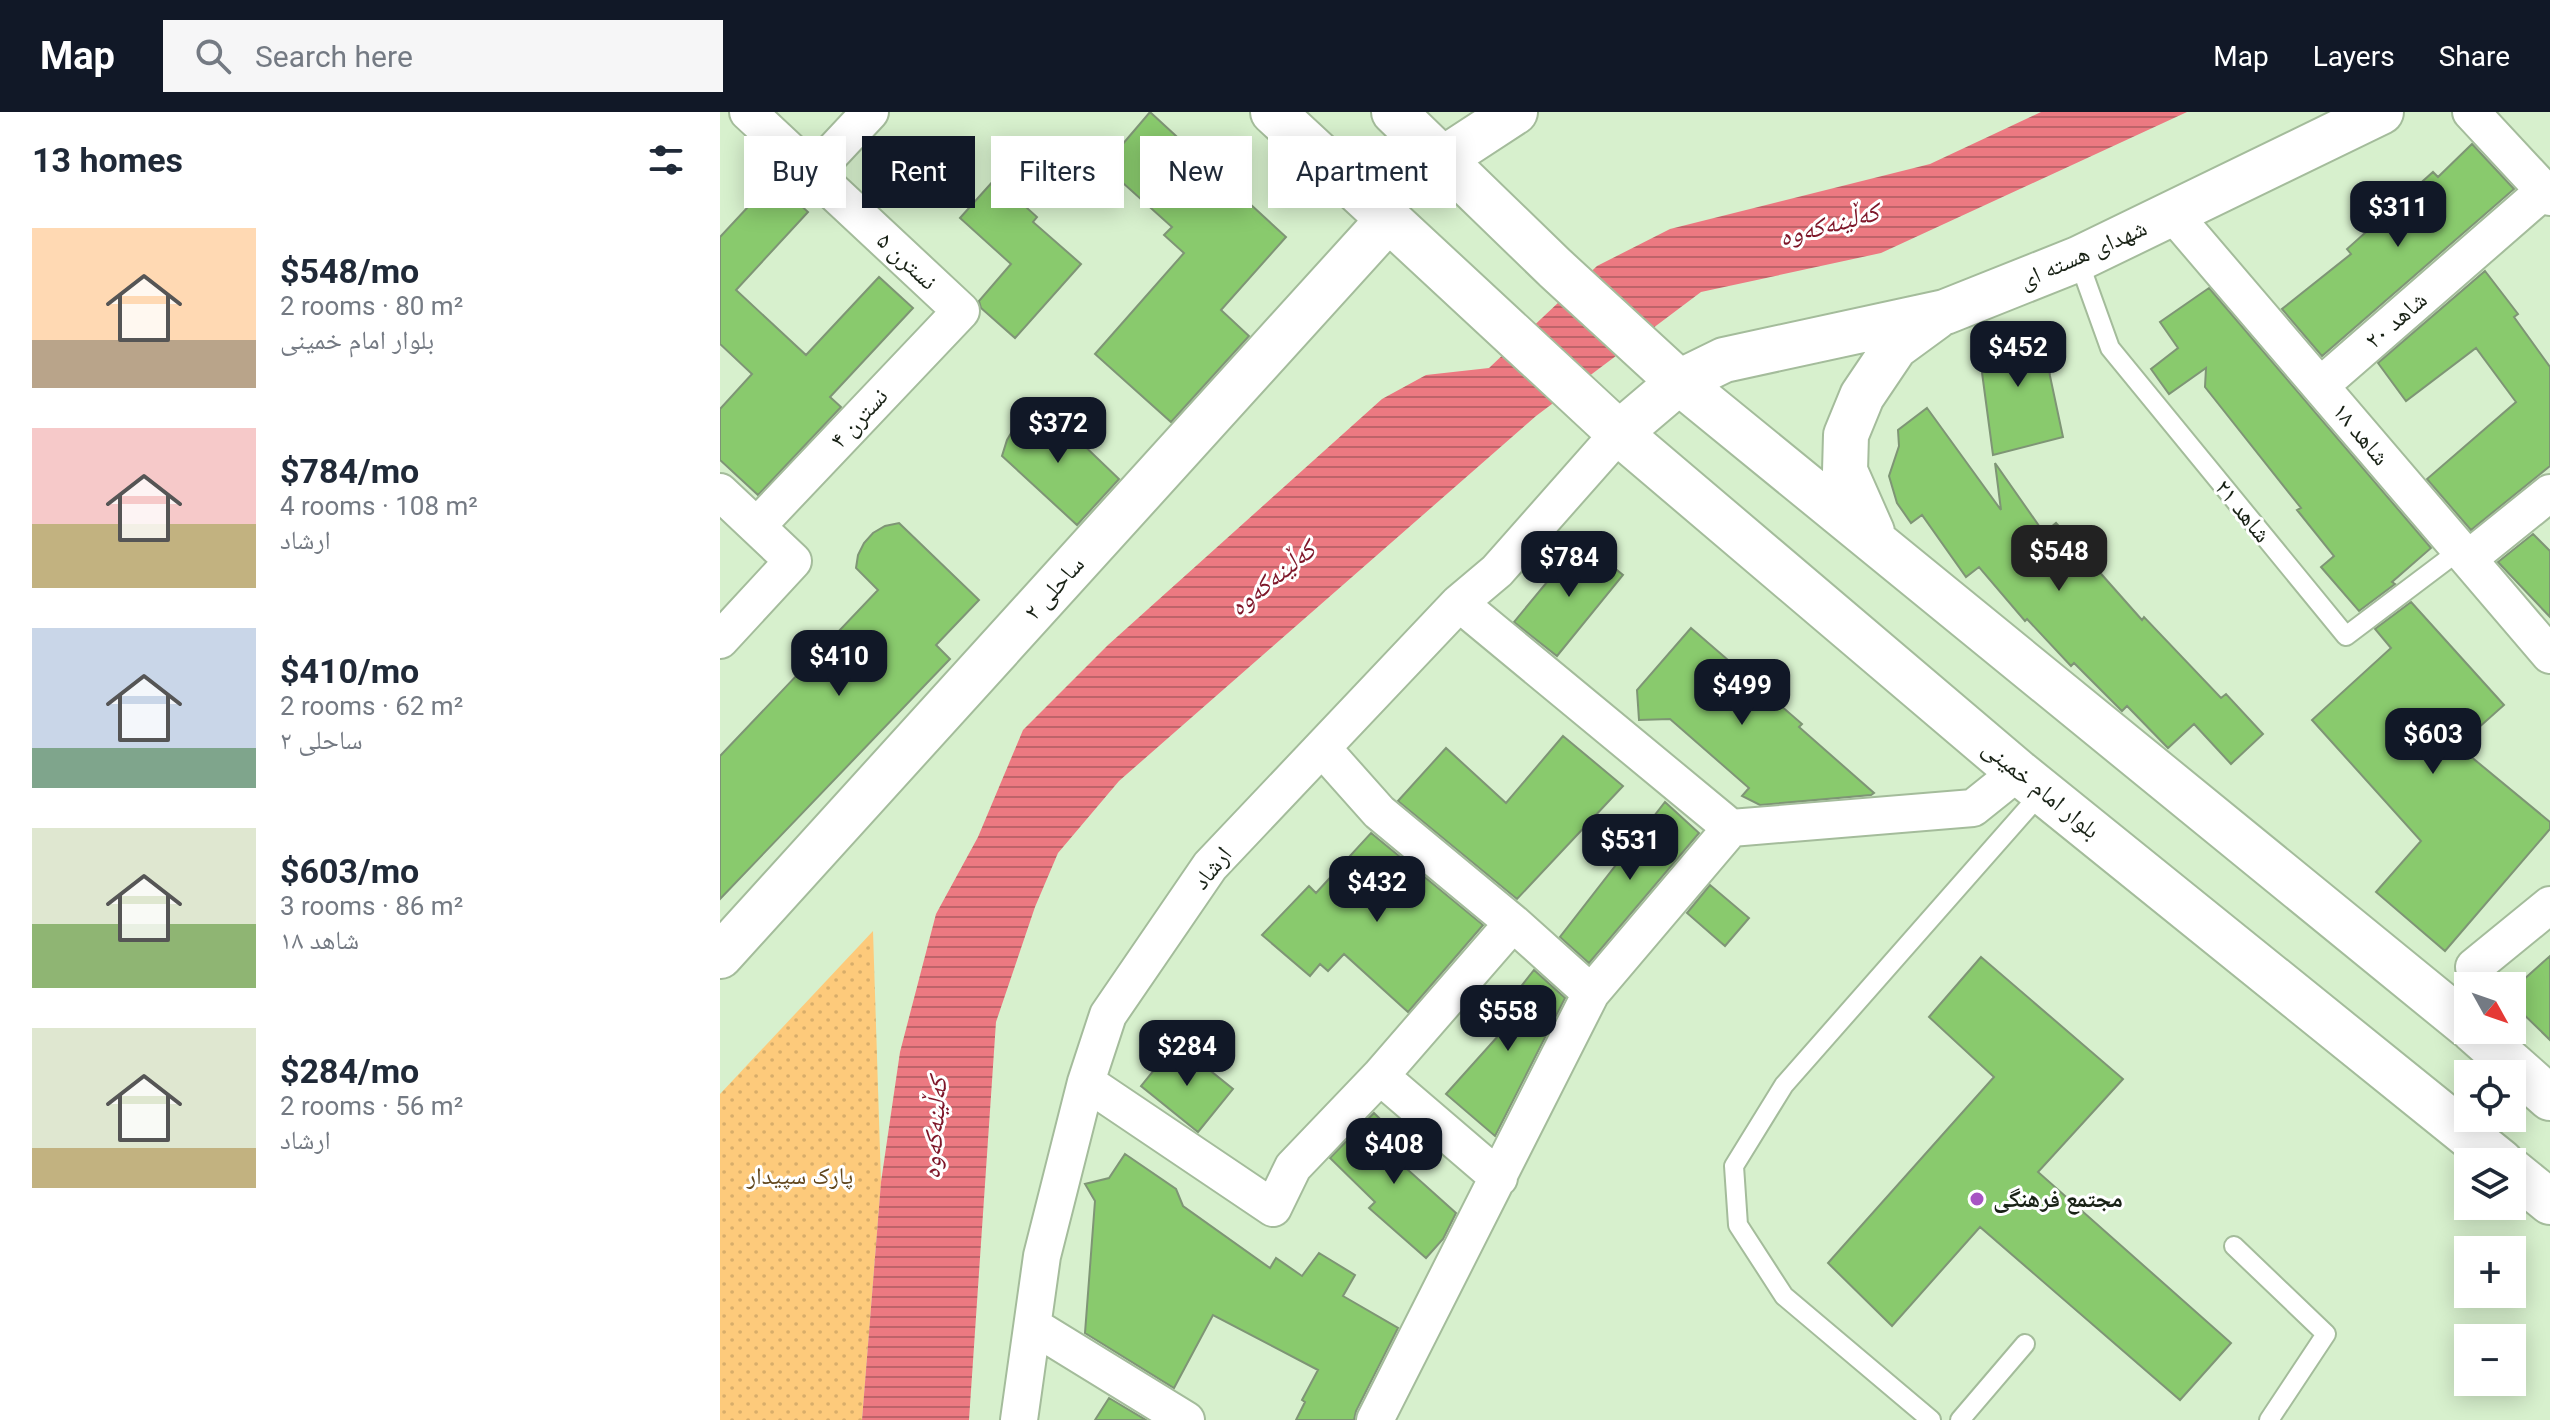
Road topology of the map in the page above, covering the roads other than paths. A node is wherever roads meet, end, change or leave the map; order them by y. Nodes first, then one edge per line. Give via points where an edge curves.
1 (748, 112) edge
2 (870, 112) edge
3 (1273, 112) edge
4 (1394, 112) edge
5 (1515, 112) edge
6 (2381, 112) edge
7 (2471, 112) edge
8 (773, 136) edge
9 (1419, 136) edge
10 (846, 138) edge
11 (1456, 151) edge
12 (1456, 172) edge
13 (2547, 194) edge
14 (846, 205) edge
15 (2173, 214) junction
16 (1388, 220) junction
17 (2078, 259) junction
18 (961, 311) joint
19 (1945, 312) junction
20 (1679, 382) junction
21 (2320, 386) junction
22 (1604, 420) junction
23 (720, 492) edge
24 (2550, 493) edge
25 (757, 526) junction
26 (1877, 542) junction
27 (2464, 554) junction
28 (1459, 603) junction
29 (720, 640) edge
30 (2550, 655) edge
31 (1322, 748) junction
32 (2031, 782) junction
33 (1731, 828) junction
34 (2550, 905) edge
35 (1513, 923) junction
36 (720, 956) edge
37 (2474, 967) dead end
38 (1591, 993) junction
39 (2454, 1015) edge
40 (2489, 1044) edge
41 (1380, 1076) junction
42 (1086, 1082) junction
43 (2550, 1098) edge
44 (2484, 1148) edge
45 (1499, 1178) junction
46 (2526, 1182) edge
47 (2550, 1202) edge
48 (2234, 1246) dead end
49 (1033, 1326) junction
50 (2025, 1344) dead end
51 (1019, 1420) edge
52 (1186, 1420) edge
53 (1375, 1420) edge
54 (1931, 1420) edge
55 (1960, 1420) edge
56 (2269, 1420) edge

1 - 8 street, نسترن ۵
2 - 10 street
3 - 16 street
4 - 9 street
5 - 11 street
6 - 15 street, شهدای هسته ای
7 - 13 street
12 - 20 street
13 - 21 street, شاهد ۲۰
14 - 18 street, نسترن ۵
15 - 17 street, شهدای هسته ای
15 - 21 street, شاهد ۱۸
16 - 22 street, بلوار امام خمینی
16 - 36 street, ساحلی ۲
17 - 19 street, شهدای هسته ای
17 - 27 lane, شاهد ۲۱ via 2110,348 2346,636
18 - 25 street, نسترن ۴
19 - 20 street, شهدای هسته ای via 1724,360
19 - 26 street via 1895,347 1862,396 1846,435 1845,471
20 - 22 street, شهدای هسته ای
20 - 26 street
21 - 27 street, شاهد ۱۸
22 - 28 street, ارشاد via 1497,571
22 - 32 street, بلوار امام خمینی
23 - 25 street
24 - 27 street
25 - 29 street via 793,561
26 - 39 street
27 - 30 street, شاهد ۱۸
28 - 31 street, ارشاد
28 - 33 street
31 - 35 street via 1379,812
31 - 42 street, ارشاد via 1210,866 1108,1015
32 - 33 street via 1973,808
32 - 44 street, بلوار امام خمینی
32 - 54 lane via 1784,1085 1734,1166 1738,1225 1784,1296
33 - 38 street
34 - 37 street
35 - 38 street
35 - 41 street
38 - 45 street
40 - 43 street
41 - 42 street via 1293,1167 1273,1208
41 - 45 street
42 - 49 street, ارشاد via 1042,1256
45 - 53 street
46 - 47 street
48 - 56 lane via 2326,1334
49 - 51 street, ارشاد
49 - 52 street
50 - 55 lane

